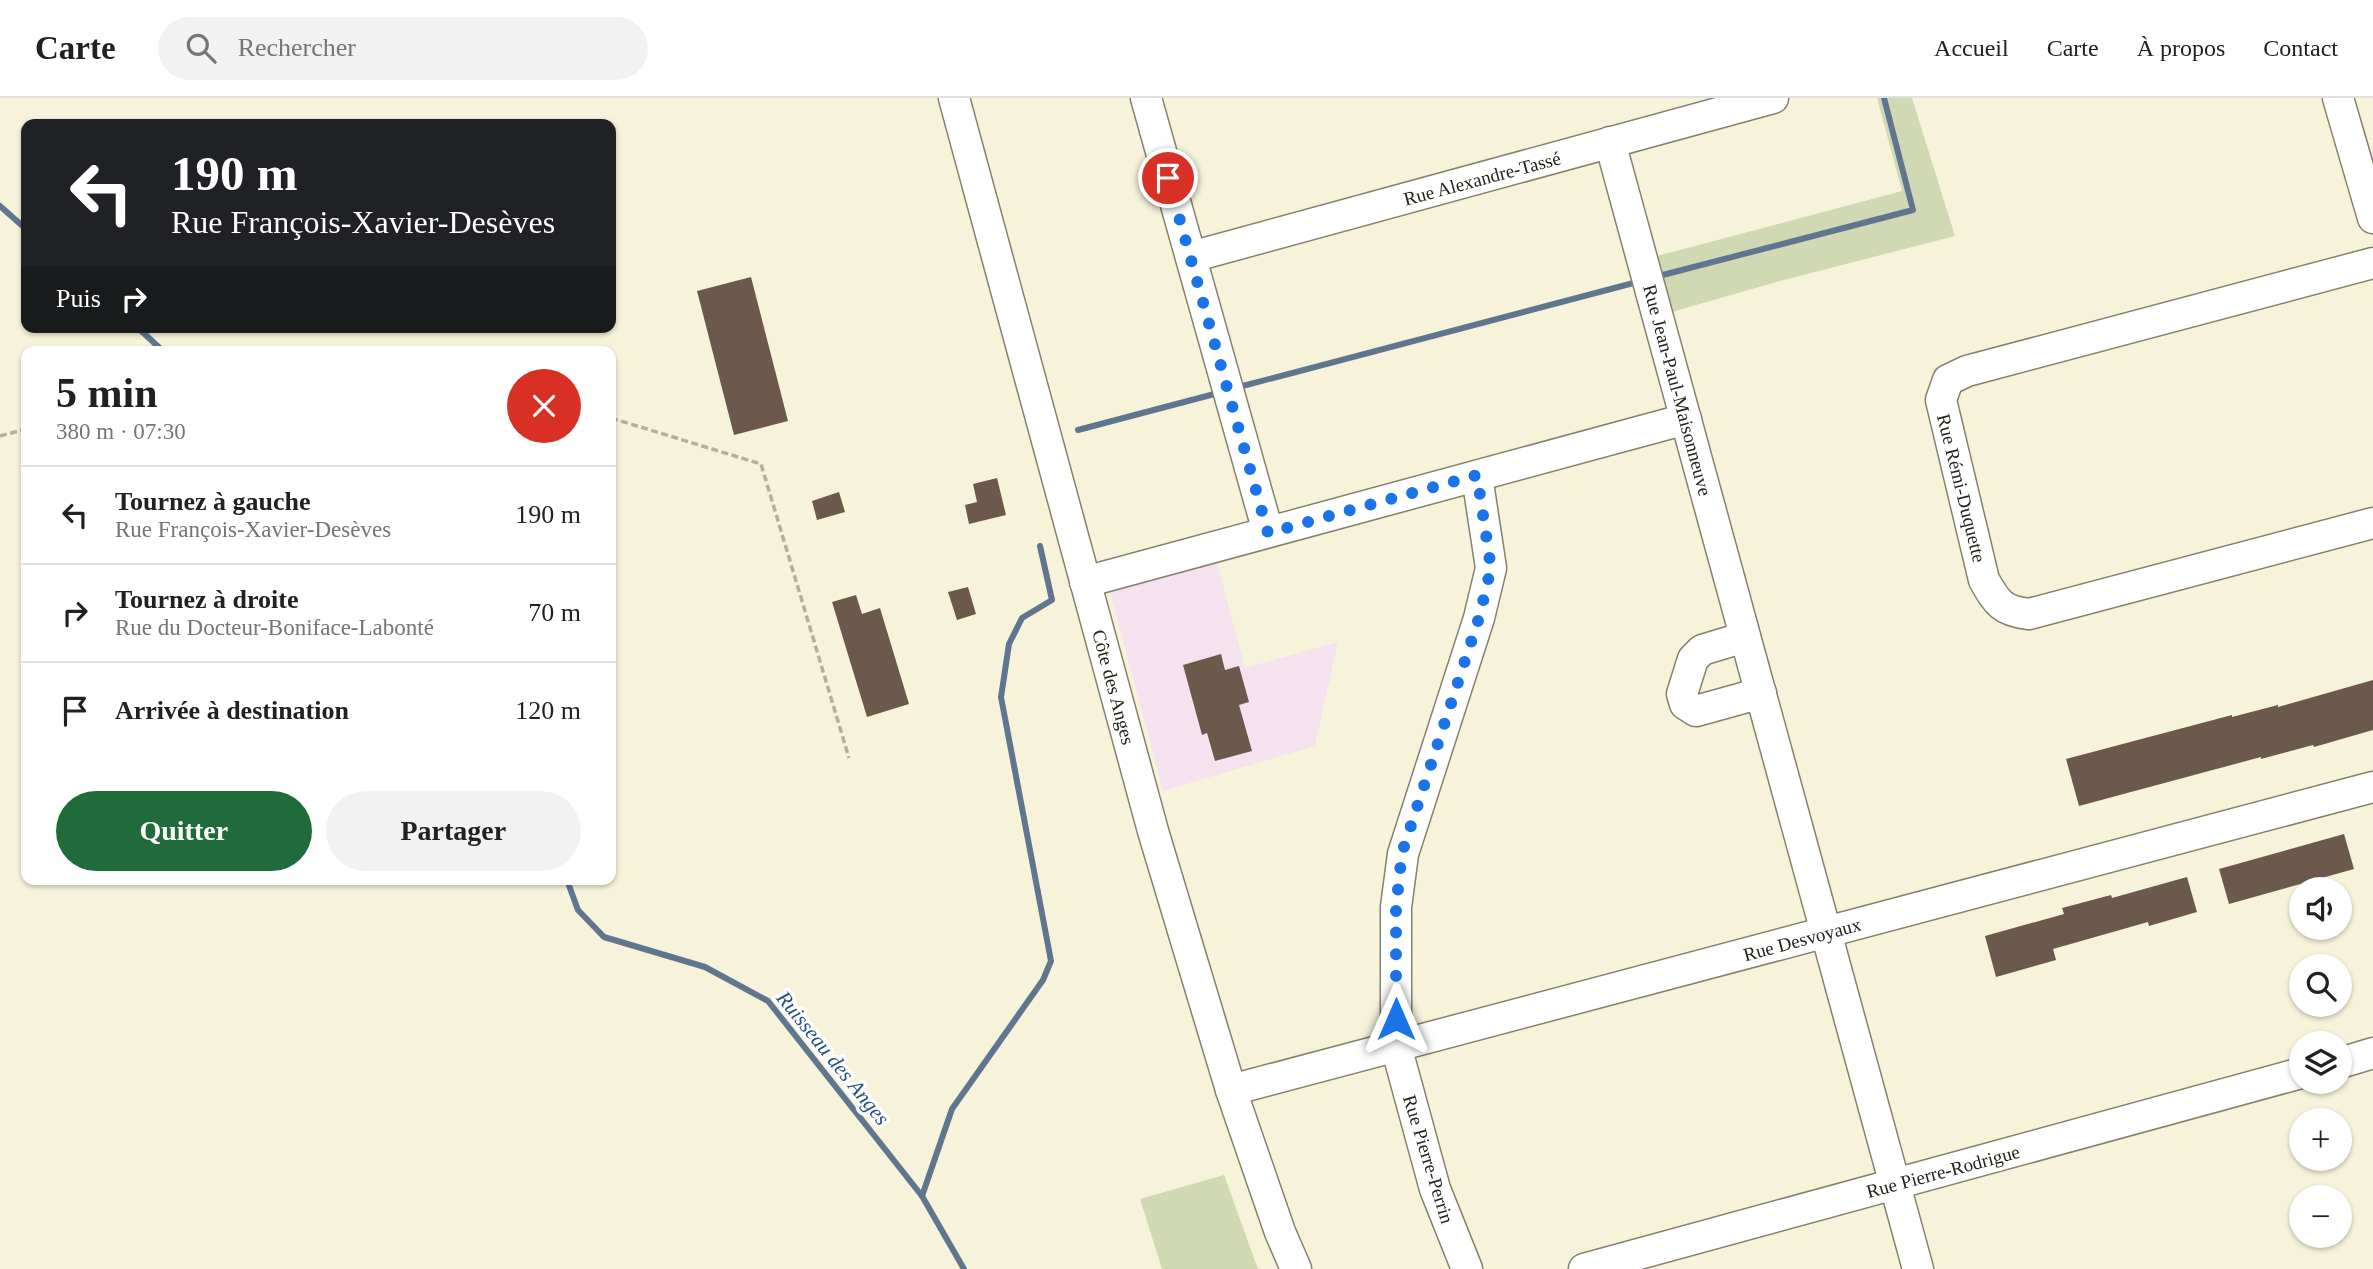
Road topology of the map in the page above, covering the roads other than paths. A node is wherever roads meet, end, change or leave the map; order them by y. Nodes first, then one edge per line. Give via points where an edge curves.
1 (954, 98) edge
2 (1146, 98) edge
3 (1773, 98) edge
4 (2338, 98) edge
5 (1610, 142) junction
6 (2373, 218) edge
7 (1191, 257) junction
8 (2373, 262) edge
9 (1686, 419) junction
10 (1477, 475) junction
11 (2373, 523) edge
12 (1268, 533) junction
13 (1085, 582) junction
14 (1745, 638) junction
15 (1760, 693) junction
16 (2373, 787) edge
17 (1826, 933) junction
18 (1396, 1046) junction
19 (2373, 1054) edge
20 (2352, 1060) edge
21 (2289, 1076) edge
22 (1231, 1090) junction
23 (1895, 1184) junction
24 (1296, 1269) edge
25 (1467, 1269) edge
26 (1584, 1269) edge
27 (1918, 1269) edge

1 - 13 street, Côte des Anges
2 - 7 street
3 - 5 street, Rue Alexandre-Tassé
4 - 6 street
5 - 7 street, Rue Alexandre-Tassé
5 - 9 street, Rue Jean-Paul-Maisonneuve
7 - 12 street
8 - 11 street, Rue Rémi-Duquette via 1967,371 1948,380 1941,400 1984,580 1996,602 2013,612 2029,614
9 - 10 street
9 - 14 street, Rue Jean-Paul-Maisonneuve
10 - 12 street
10 - 18 street, Rue Pierre-Perrin via 1491,568 1402,853 1396,907
12 - 13 street
13 - 22 street, Côte des Anges
14 - 15 street, Rue Jean-Paul-Maisonneuve
14 - 15 street via 1702,650 1693,659 1682,694 1685,704 1696,711
15 - 17 street, Rue Jean-Paul-Maisonneuve
16 - 17 street, Rue Desvoyaux
17 - 18 street, Rue Desvoyaux
17 - 23 street, Rue Jean-Paul-Maisonneuve
18 - 22 street, Rue Desvoyaux
18 - 25 street, Rue Pierre-Perrin via 1435,1189
19 - 20 street
21 - 23 street, Rue Pierre-Rodrigue
22 - 24 street, Côte des Anges
23 - 26 street, Rue Pierre-Rodrigue
23 - 27 street, Rue Jean-Paul-Maisonneuve

